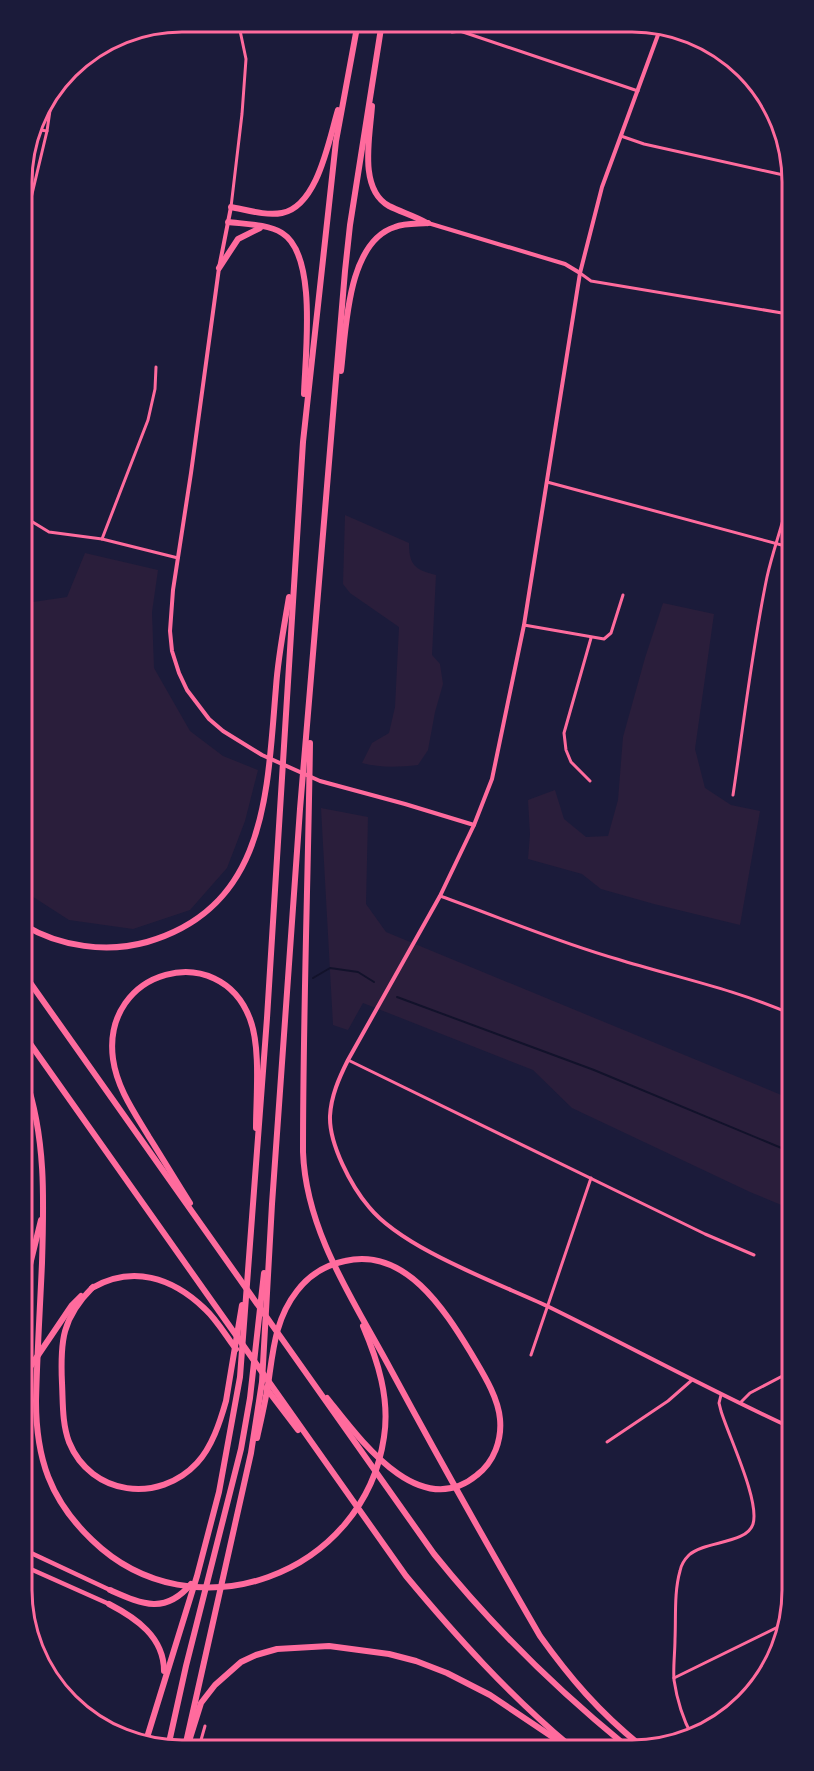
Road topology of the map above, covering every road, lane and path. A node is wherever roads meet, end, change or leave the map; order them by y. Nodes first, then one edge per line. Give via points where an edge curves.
1 (240, 32) edge
2 (356, 32) edge
3 (380, 32) edge
4 (452, 32) dead end
5 (659, 34) edge
6 (373, 75) junction
7 (348, 78) junction
8 (638, 91) junction
9 (50, 111) edge
10 (41, 130) edge
11 (47, 131) junction
12 (621, 136) junction
13 (782, 175) edge
14 (32, 194) edge
15 (231, 207) junction
16 (228, 222) junction
17 (428, 223) junction
18 (264, 227) junction
19 (219, 268) junction
20 (580, 273) junction
21 (782, 313) edge
22 (156, 367) dead end
23 (336, 385) junction
24 (303, 442) junction
25 (547, 482) junction
26 (32, 521) edge
27 (782, 524) edge
28 (102, 539) junction
29 (777, 544) junction
30 (782, 545) edge
31 (178, 558) junction
32 (294, 564) junction
33 (623, 595) dead end
34 (524, 625) junction
35 (591, 638) junction
36 (311, 690) junction
37 (590, 781) dead end
38 (733, 795) dead end
39 (474, 825) junction
40 (440, 896) junction
41 (32, 929) edge
42 (32, 985) edge
43 (782, 1010) edge
44 (32, 1046) edge
45 (348, 1060) junction
46 (32, 1102) edge
47 (591, 1178) junction
48 (256, 1179) junction
49 (272, 1204) junction
50 (44, 1210) junction
51 (222, 1254) junction
52 (754, 1255) dead end
53 (32, 1257) edge
54 (249, 1260) junction
55 (345, 1285) junction
56 (93, 1287) junction
57 (549, 1307) junction
58 (290, 1350) junction
59 (531, 1354) dead end
60 (32, 1364) edge
61 (782, 1376) edge
62 (692, 1380) junction
63 (721, 1393) junction
64 (740, 1403) junction
65 (282, 1406) junction
66 (782, 1424) edge
67 (607, 1442) dead end
68 (241, 1497) junction
69 (32, 1553) edge
70 (32, 1570) edge
71 (197, 1576) junction
72 (110, 1590) joint
73 (109, 1604) joint
74 (778, 1627) edge
75 (674, 1678) junction
76 (164, 1681) junction
77 (205, 1726) dead end
78 (689, 1728) edge
79 (147, 1736) edge
80 (170, 1739) edge
81 (188, 1739) edge
82 (189, 1739) edge
83 (201, 1739) edge
84 (555, 1739) edge
85 (562, 1739) edge
86 (618, 1739) edge
87 (632, 1739) edge

1 - 15 street via 246,59
2 - 7 highway
3 - 6 highway
4 - 8 street
5 - 8 street
6 - 17 highway via 369,177 373,190 388,205
6 - 23 highway via 350,225
7 - 15 highway via 318,175 300,204 282,213
7 - 24 highway via 329,196
8 - 12 street
9 - 11 street
10 - 11 street
11 - 14 street
12 - 13 street
12 - 20 street via 597,205
15 - 16 street
16 - 18 highway
16 - 19 street
17 - 20 street via 565,264
17 - 23 highway via 395,227 368,249 355,273 341,374
18 - 19 highway via 238,239
18 - 24 highway via 281,232 292,242 302,260 307,287
19 - 31 street
20 - 21 street via 591,280
20 - 25 street
22 - 28 street via 148,420
23 - 36 highway
24 - 32 highway
25 - 29 street
25 - 34 street
26 - 28 street via 49,532
27 - 29 street
28 - 31 street
29 - 30 street
29 - 38 street via 755,640
31 - 39 street via 170,631 172,651 187,690 209,719 262,755 320,781
32 - 41 highway via 277,673 268,781 251,851 235,882 192,922 143,943 109,948 75,945
32 - 48 highway
33 - 35 street via 608,638
34 - 35 street
34 - 39 street via 494,772
35 - 37 street via 564,733 572,762
36 - 49 highway
36 - 55 highway via 303,1152 309,1201
39 - 40 street
40 - 43 street via 605,955 727,989
40 - 45 street
42 - 51 highway
44 - 65 highway
45 - 47 street
45 - 57 street via 337,1084 330,1118 344,1166 369,1208 401,1234 440,1257
46 - 50 highway via 40,1138
47 - 52 street
47 - 57 street
48 - 51 highway via 256,1039 244,1006 226,986 205,975 180,972 153,979 132,993 114,1026 116,1073 126,1098
48 - 54 highway
49 - 68 highway via 262,1382
49 - 80 highway via 242,1449
50 - 53 highway
50 - 55 highway via 36,1430 47,1477 69,1516 98,1546 130,1568 164,1582 205,1587 248,1584 272,1577 309,1557 351,1518 381,1453 385,1404 372,1347
51 - 58 highway
54 - 56 highway via 222,1415 199,1461 179,1479 155,1488 127,1489 102,1480 84,1466 66,1434 63,1336 70,1316
54 - 71 highway via 234,1416
55 - 87 highway via 461,1500 540,1636 591,1701
56 - 60 highway via 72,1305
56 - 65 highway via 133,1275 157,1279 185,1293 216,1323
57 - 59 street
57 - 62 street
58 - 68 highway via 371,1450 410,1481 436,1489 461,1485 479,1474 497,1448 498,1408 477,1363 447,1317 406,1273 382,1261 355,1258 316,1272 297,1290 282,1316
58 - 86 highway via 406,1516 461,1587 551,1682
61 - 64 street via 750,1393
62 - 63 street
62 - 67 street
63 - 64 street
63 - 75 street via 721,1411 753,1505 753,1524 745,1534 697,1550 683,1563 678,1580
64 - 66 street
65 - 85 highway via 406,1576 467,1646
68 - 81 highway
69 - 72 main road
70 - 73 main road
71 - 72 highway via 186,1590 164,1604 135,1602
71 - 76 highway
73 - 76 highway via 144,1627 157,1642
74 - 75 street
75 - 78 street
76 - 79 highway
77 - 83 street
82 - 84 highway via 201,1703 215,1684 241,1662 277,1648 329,1646 389,1654 447,1673 490,1695

